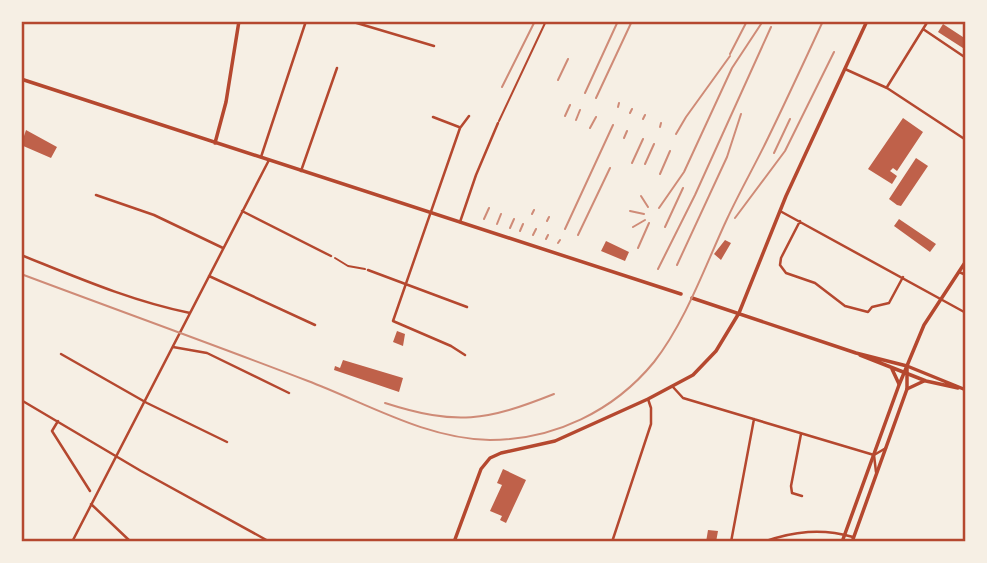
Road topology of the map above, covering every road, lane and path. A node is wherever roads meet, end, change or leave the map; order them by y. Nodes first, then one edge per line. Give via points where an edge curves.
1 (239, 21) edge
2 (306, 21) edge
3 (350, 21) edge
4 (546, 21) edge
5 (867, 21) edge
6 (928, 21) edge
7 (923, 29) junction
8 (434, 46) dead end
9 (966, 58) edge
10 (337, 68) dead end
11 (845, 69) junction
12 (21, 79) edge
13 (887, 88) junction
14 (469, 116) dead end
15 (433, 117) dead end
16 (498, 123) joint
17 (460, 128) junction
18 (966, 140) edge
19 (215, 143) junction
20 (261, 158) junction
21 (269, 160) junction
22 (301, 171) junction
23 (96, 195) dead end
24 (242, 211) junction
25 (780, 211) junction
26 (430, 212) junction
27 (800, 221) junction
28 (460, 222) junction
29 (223, 248) junction
30 (21, 255) edge
31 (331, 256) joint
32 (966, 261) edge
33 (368, 270) joint
34 (959, 271) junction
35 (966, 275) edge
36 (209, 276) junction
37 (903, 277) junction
38 (406, 283) junction
39 (681, 294) dead end
40 (692, 298) dead end
41 (941, 298) junction
42 (467, 307) dead end
43 (190, 313) junction
44 (738, 313) junction
45 (966, 313) edge
46 (315, 325) dead end
47 (173, 347) junction
48 (856, 353) junction
49 (61, 354) dead end
50 (465, 355) dead end
51 (907, 366) junction
52 (891, 368) junction
53 (906, 374) junction
54 (926, 381) junction
55 (899, 385) junction
56 (674, 387) junction
57 (907, 388) junction
58 (965, 390) edge
59 (289, 393) dead end
60 (648, 399) junction
61 (21, 400) edge
62 (145, 402) junction
63 (754, 419) junction
64 (58, 421) junction
65 (801, 434) junction
66 (227, 442) dead end
67 (886, 448) junction
68 (874, 455) junction
69 (116, 456) junction
70 (876, 473) junction
71 (90, 491) dead end
72 (802, 496) dead end
73 (91, 504) junction
74 (845, 534) junction
75 (853, 540) edge
76 (72, 542) edge
77 (131, 542) edge
78 (270, 542) edge
79 (454, 542) edge
80 (612, 542) edge
81 (731, 542) edge
82 (763, 542) edge
83 (842, 542) edge

1 - 19 street
2 - 20 street
3 - 8 street
4 - 16 lane
5 - 11 street
6 - 7 street
7 - 9 street
7 - 13 street
10 - 22 street
11 - 13 street
11 - 25 street
12 - 19 street
13 - 18 street
14 - 17 street
15 - 17 street
16 - 28 street
17 - 26 street
19 - 20 street
20 - 21 street
21 - 22 street
21 - 24 street
22 - 26 street
23 - 29 street
24 - 29 street
24 - 31 street
25 - 27 street
25 - 44 street
26 - 28 street
26 - 38 street
27 - 37 street
27 - 37 street via 780,265 786,273 816,283 845,306 868,312 889,303
28 - 39 street
29 - 36 street
30 - 43 street via 108,290
31 - 33 path
32 - 34 street
33 - 38 street
34 - 35 street
34 - 41 street
36 - 43 street
36 - 46 street
37 - 41 street
38 - 42 street
38 - 50 street via 393,321
40 - 44 street
41 - 45 street
41 - 51 street
43 - 47 street
44 - 48 street
44 - 56 street via 709,359
47 - 59 street via 207,353
47 - 62 street
48 - 51 street
48 - 52 street
49 - 62 street
51 - 53 street
51 - 58 street
52 - 53 street
52 - 55 street
53 - 54 street
53 - 55 street
53 - 57 street
54 - 57 street
54 - 58 street
55 - 68 street
56 - 60 street
56 - 63 street via 683,398
57 - 67 street
60 - 79 street via 555,441 490,458 481,469
60 - 80 street via 652,424
61 - 64 street
62 - 66 street
62 - 69 street
63 - 65 street
63 - 81 street
64 - 69 street
64 - 71 street via 52,431
65 - 68 street
65 - 72 street via 791,486 792,493
67 - 68 street
67 - 70 street
68 - 70 street
68 - 74 street
69 - 73 street
69 - 78 street
70 - 75 street
73 - 76 street
73 - 77 street
74 - 75 street
74 - 82 street via 803,531
74 - 83 street

